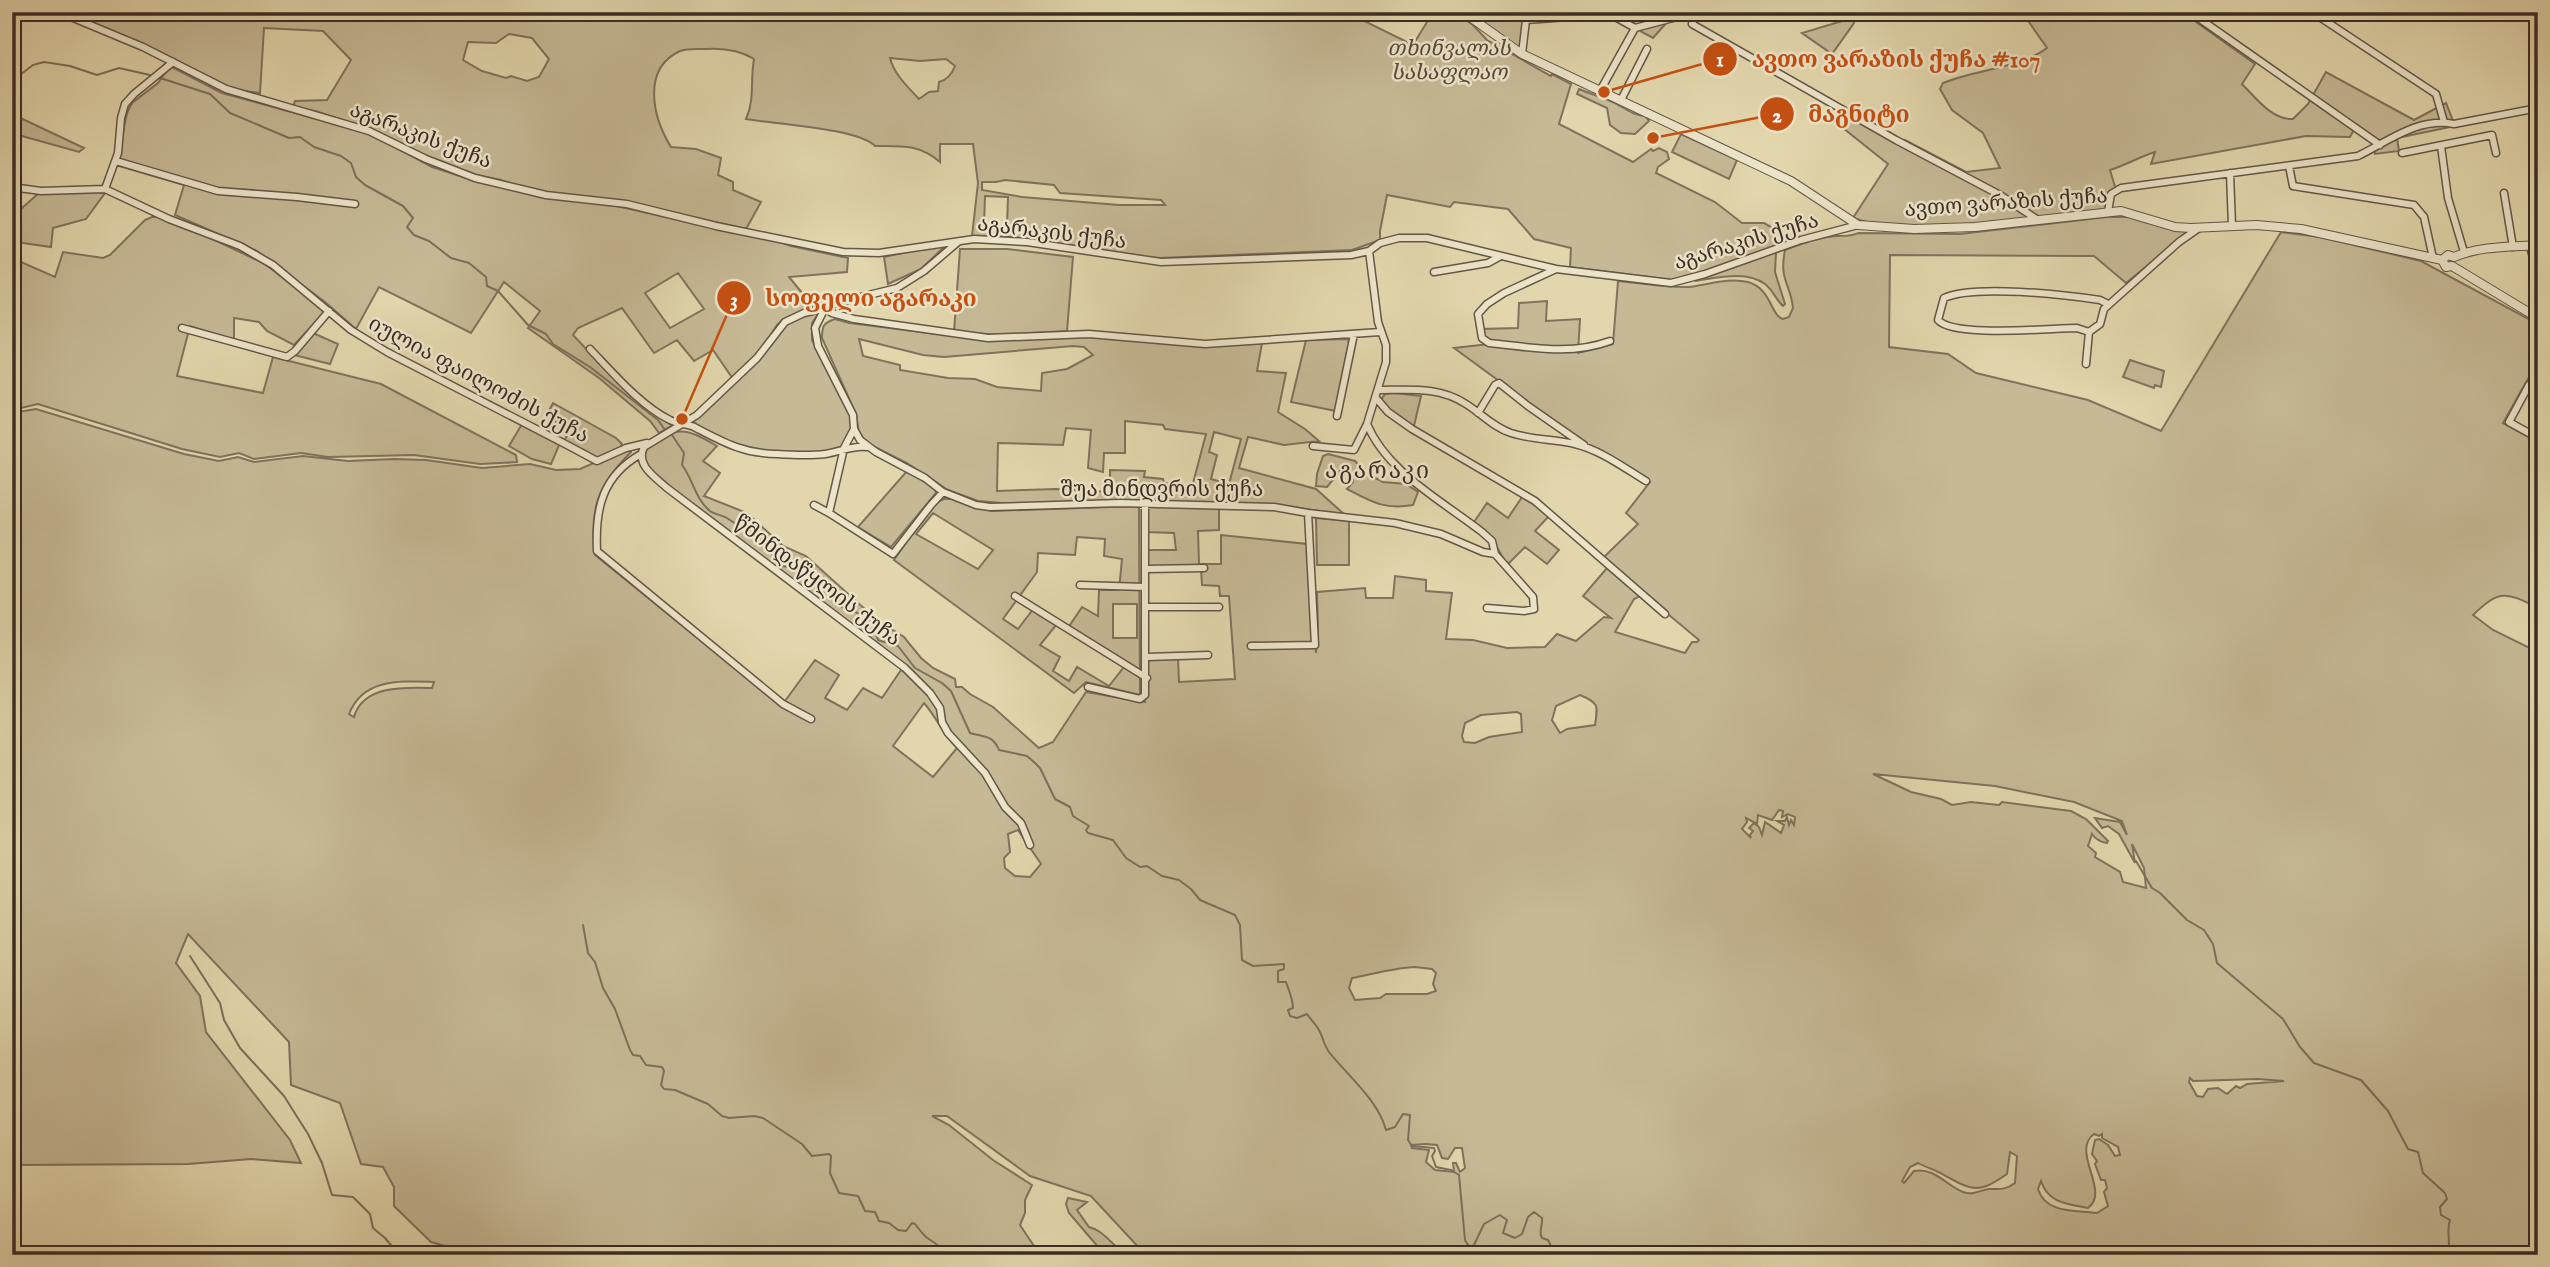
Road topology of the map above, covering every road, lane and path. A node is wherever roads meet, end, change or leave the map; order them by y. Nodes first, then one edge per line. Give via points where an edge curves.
1 (59, 12) edge
2 (1462, 12) edge
3 (1519, 12) edge
4 (1717, 12) edge
5 (2190, 12) edge
6 (2312, 12) edge
7 (1677, 18) dead end
8 (1526, 20) junction
9 (1635, 29) junction
10 (1647, 49) dead end
11 (1522, 54) junction
12 (173, 62) junction
13 (1600, 92) junction
14 (1621, 100) junction
15 (2538, 108) edge
16 (2444, 122) junction
17 (2380, 145) junction
18 (2441, 146) junction
19 (2402, 153) dead end
20 (2496, 153) dead end
21 (116, 161) junction
22 (2289, 166) junction
23 (2230, 173) junction
24 (12, 187) edge
25 (105, 189) junction
26 (2504, 193) dead end
27 (355, 204) dead end
28 (2108, 212) junction
29 (2038, 220) junction
30 (1858, 225) junction
31 (2232, 226) junction
32 (2199, 228) junction
33 (961, 239) junction
34 (2534, 246) edge
35 (2513, 247) junction
36 (1369, 251) junction
37 (2464, 252) junction
38 (1499, 257) junction
39 (2538, 258) edge
40 (2438, 259) junction
41 (2453, 261) junction
42 (1556, 269) junction
43 (1434, 272) dead end
44 (2464, 275) junction
45 (2108, 304) junction
46 (825, 308) junction
47 (329, 311) junction
48 (2538, 318) edge
49 (182, 328) dead end
50 (1380, 332) junction
51 (2089, 332) junction
52 (1354, 334) junction
53 (1610, 341) dead end
54 (590, 349) dead end
55 (2086, 364) dead end
56 (2529, 384) dead end
57 (1378, 390) junction
58 (1376, 398) junction
59 (1478, 413) junction
60 (1337, 416) dead end
61 (1367, 424) junction
62 (681, 425) junction
63 (854, 429) junction
64 (2538, 438) edge
65 (649, 443) junction
66 (1313, 446) dead end
67 (869, 447) junction
68 (844, 448) junction
69 (1588, 448) junction
70 (641, 454) junction
71 (1646, 481) dead end
72 (943, 492) junction
73 (1145, 504) junction
74 (814, 505) dead end
75 (829, 513) junction
76 (1308, 513) junction
77 (1495, 554) junction
78 (1204, 568) dead end
79 (1145, 569) junction
80 (1080, 585) dead end
81 (1145, 587) junction
82 (1015, 596) dead end
83 (1146, 607) junction
84 (1220, 607) dead end
85 (1487, 607) dead end
86 (1665, 614) dead end
87 (1251, 646) dead end
88 (1208, 655) dead end
89 (1147, 657) junction
90 (1147, 678) junction
91 (1088, 687) dead end
92 (811, 719) dead end
93 (1030, 845) dead end

1 - 12 street, აგარაკის ქუჩა
2 - 11 street, ავთო ვარაზის ქუჩა
3 - 8 street
4 - 29 street via 1692,23
5 - 17 street
6 - 16 street via 2436,94
7 - 9 street
8 - 9 street via 1609,15
8 - 11 street
9 - 13 street
10 - 14 street
11 - 13 street, ავთო ვარაზის ქუჩა
12 - 21 street via 125,104
12 - 33 street, აგარაკის ქუჩა via 226,89 369,131 454,171 546,195 627,204 843,252 879,253
13 - 14 street, ავთო ვარაზის ქუჩა
14 - 30 street, ავთო ვარაზის ქუჩა via 1791,181
15 - 16 street
16 - 17 street via 2417,127
17 - 22 street via 2358,156
18 - 19 street
18 - 20 street via 2492,135
18 - 37 street via 2448,198
21 - 25 street
21 - 27 street via 218,191
22 - 23 street
22 - 40 street via 2293,186 2414,205 2424,216
23 - 28 street via 2116,190
23 - 31 street
24 - 25 street
25 - 47 street, იულია ფაილოძის ქუჩა via 240,246 274,265
26 - 35 street
28 - 29 street, ავთო ვარაზის ქუჩა
28 - 32 street, ავთო ვარაზის ქუჩა via 2131,212 2175,227
29 - 30 street, ავთო ვარაზის ქუჩა via 1933,229
30 - 42 street, აგარაკის ქუჩა via 1682,282
31 - 32 street, ავთო ვარაზის ქუჩა
31 - 40 street, ავთო ვარაზის ქუჩა via 2301,229
32 - 45 street
33 - 36 street, აგარაკის ქუჩა via 1027,242 1161,262
33 - 46 street via 897,288
34 - 35 street
34 - 39 street via 2532,254
35 - 37 street
36 - 38 street, აგარაკის ქუჩა via 1399,238 1427,238
36 - 50 street
37 - 41 street
37 - 44 street via 2459,262
38 - 42 street, აგარაკის ქუჩა
38 - 43 street
40 - 41 street via 2448,255
41 - 44 street
42 - 53 street via 1486,304 1478,314 1482,338 1489,343 1573,351
44 - 48 street
45 - 51 street via 2100,324
45 - 51 street via 2017,291 1965,294 1944,299 1938,320 1953,328 2077,328
46 - 52 street via 855,319 988,338 1089,334 1205,344
46 - 62 street via 785,322 735,380
46 - 63 street, შუა მინდვრის ქუჩა via 815,328 816,339 853,415
47 - 49 street via 287,358
47 - 65 street, იულია ფაილოძის ქუჩა via 387,352 597,461
50 - 52 street
50 - 57 street via 1387,354
51 - 55 street
52 - 60 street
54 - 62 street via 632,391
56 - 64 street via 2509,422
57 - 58 street
57 - 59 street via 1426,390 1450,396
58 - 61 street
58 - 86 street via 1412,429 1535,501
59 - 69 street via 1513,434
59 - 69 street via 1499,383
61 - 66 street via 1354,450
61 - 77 street via 1381,450 1405,476 1482,532 1492,541
62 - 65 street
62 - 68 street via 691,425 723,443 757,454 827,454
63 - 67 street, შუა მინდვრის ქუჩა
63 - 68 street
65 - 70 street
67 - 68 street
67 - 72 street, შუა მინდვრის ქუჩა
68 - 75 street
69 - 71 street
70 - 92 street via 625,463 606,489 597,516 597,551 783,704
70 - 93 street, წმინდაწყლის ქუჩა via 645,467 667,488 910,672 940,708 948,733 1021,823
72 - 73 street, შუა მინდვრის ქუჩა via 990,507
72 - 75 street via 893,554
73 - 76 street, შუა მინდვრის ქუჩა via 1264,506
73 - 79 street
74 - 75 street
76 - 77 street, შუა მინდვრის ქუჩა via 1395,523
76 - 87 street via 1315,645
77 - 85 street via 1533,597 1534,609
78 - 79 street
79 - 81 street
80 - 81 street
81 - 83 street
82 - 90 street
83 - 84 street
83 - 89 street
88 - 89 street
89 - 90 street
90 - 91 street via 1143,699

